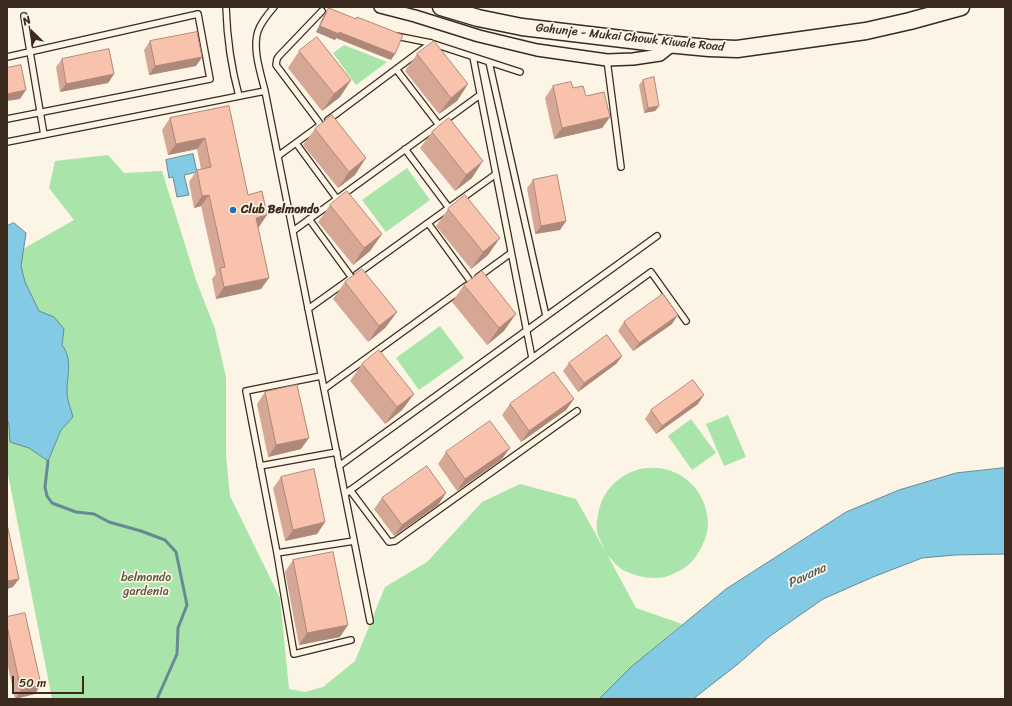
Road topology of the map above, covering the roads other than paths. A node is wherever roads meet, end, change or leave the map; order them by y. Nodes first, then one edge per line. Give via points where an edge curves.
1 (226, 7) edge
2 (274, 7) edge
3 (380, 7) edge
4 (441, 7) edge
5 (961, 7) edge
6 (322, 10) dead end
7 (24, 16) dead end
8 (396, 36) edge
9 (431, 43) junction
10 (674, 44) junction
11 (30, 52) junction
12 (7, 57) edge
13 (473, 57) junction
14 (607, 60) junction
15 (489, 62) junction
16 (396, 69) junction
17 (520, 72) dead end
18 (265, 91) junction
19 (480, 95) junction
20 (239, 96) junction
21 (40, 113) junction
22 (7, 120) edge
23 (321, 125) junction
24 (439, 125) junction
25 (44, 135) junction
26 (7, 142) edge
27 (296, 143) junction
28 (405, 150) junction
29 (278, 156) junction
30 (621, 167) dead end
31 (496, 174) junction
32 (337, 199) junction
33 (449, 208) junction
34 (309, 219) junction
35 (428, 223) junction
36 (293, 231) junction
37 (657, 236) dead end
38 (511, 253) junction
39 (352, 278) junction
40 (471, 282) junction
41 (308, 309) junction
42 (546, 316) junction
43 (686, 321) dead end
44 (527, 331) junction
45 (532, 358) junction
46 (321, 376) junction
47 (324, 389) junction
48 (577, 411) dead end
49 (336, 452) junction
50 (260, 466) junction
51 (339, 466) junction
52 (347, 492) junction
53 (354, 541) junction
54 (278, 553) junction
55 (370, 621) dead end
56 (351, 640) dead end

1 - 20 lane via 233,74
2 - 18 lane via 258,32 259,69
3 - 14 street via 537,50
4 - 10 street, Gahunje - Mukai Chowk Kiwale Road via 522,27
5 - 10 street, Gahunje - Mukai Chowk Kiwale Road via 866,31 771,45 737,49
6 - 23 lane via 279,56 276,64
7 - 11 lane
8 - 9 lane
9 - 13 lane
9 - 16 lane
10 - 14 street via 660,54
11 - 12 lane
11 - 21 lane
11 - 21 lane via 198,14 210,79
13 - 15 lane
13 - 19 lane
14 - 30 lane
15 - 17 lane
15 - 42 lane
16 - 23 lane
16 - 24 lane
18 - 20 lane
18 - 29 lane
19 - 24 lane
19 - 31 lane
20 - 25 lane
21 - 22 lane
21 - 25 lane
23 - 27 lane
24 - 28 lane
25 - 26 lane
27 - 29 lane
27 - 32 lane
28 - 32 lane
28 - 33 lane
29 - 36 lane
31 - 33 lane
31 - 38 lane
32 - 34 lane
33 - 35 lane
34 - 36 lane
34 - 39 lane
35 - 39 lane
35 - 40 lane
36 - 41 lane
37 - 42 lane
38 - 40 lane
38 - 44 lane
39 - 41 lane
40 - 47 lane
41 - 46 lane
42 - 44 lane
43 - 45 lane via 651,272
44 - 45 lane
44 - 51 lane
45 - 52 lane
46 - 47 lane
46 - 50 lane via 246,391
47 - 49 lane
48 - 52 lane via 395,541 389,542
49 - 50 lane
49 - 51 lane
50 - 54 lane
51 - 52 lane
52 - 53 lane
53 - 54 lane
53 - 55 lane
54 - 56 lane via 294,654

